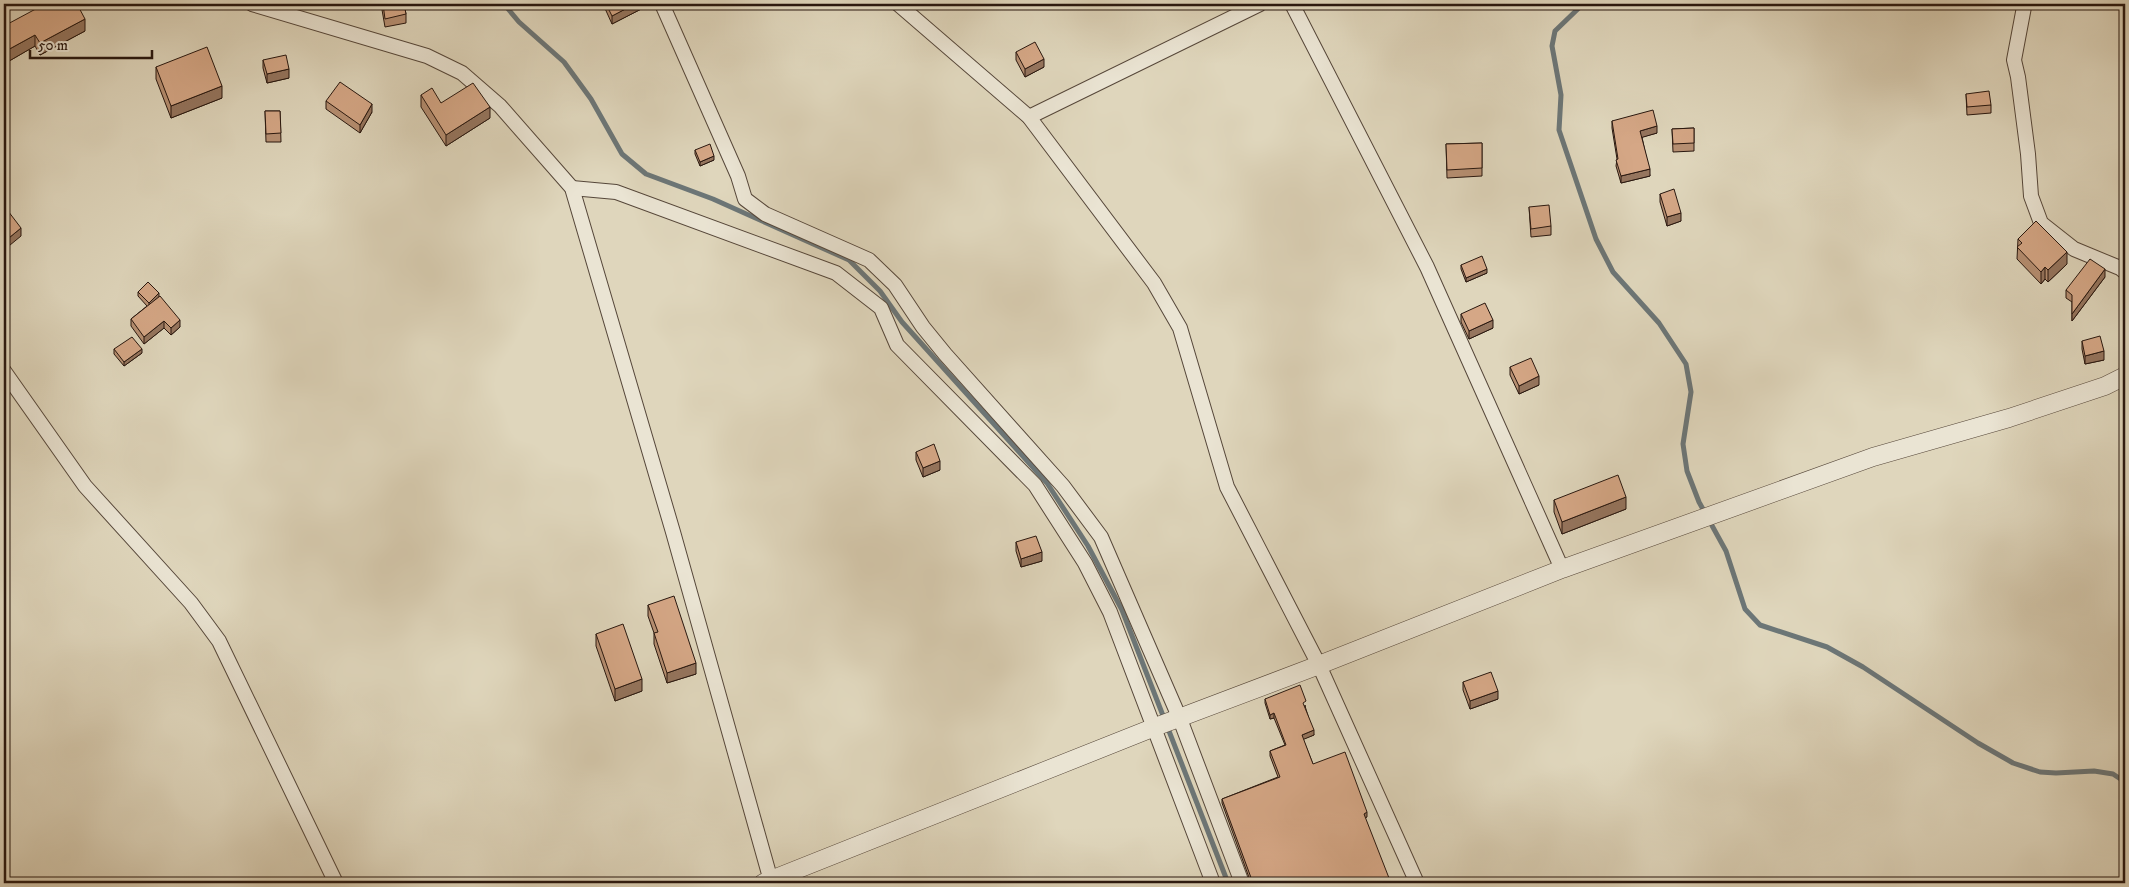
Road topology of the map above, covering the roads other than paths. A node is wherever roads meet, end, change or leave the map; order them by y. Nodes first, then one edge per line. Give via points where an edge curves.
1 (252, 4) edge
2 (662, 4) edge
3 (898, 4) edge
4 (1260, 4) edge
5 (1292, 4) edge
6 (2021, 4) edge
7 (1029, 117) junction
8 (572, 188) junction
9 (2125, 272) edge
10 (4, 372) edge
11 (2125, 376) edge
12 (1562, 569) junction
13 (1319, 666) junction
14 (1180, 719) junction
15 (1155, 727) junction
16 (767, 882) edge
17 (336, 883) edge
18 (1213, 883) edge
19 (1242, 883) edge
20 (1417, 883) edge

1 - 8 street via 427,56 462,73 500,106
2 - 14 street via 738,176 745,199 765,214 870,260 895,285 945,354 1063,486 1101,537
3 - 7 street
4 - 7 street
5 - 12 street via 1427,267
6 - 9 street via 2024,7 2014,60 2031,196 2041,222 2074,249
7 - 13 street via 1154,282 1180,328 1227,487
8 - 15 street via 616,192 836,273 881,308 897,345 1035,485 1085,563 1110,612
8 - 16 street via 672,532
10 - 17 street via 85,486 191,603 219,641
11 - 12 street via 2106,386 2008,418 1874,457
12 - 13 street
13 - 14 street
13 - 20 street
14 - 15 street
14 - 19 street
15 - 16 street
15 - 18 street

